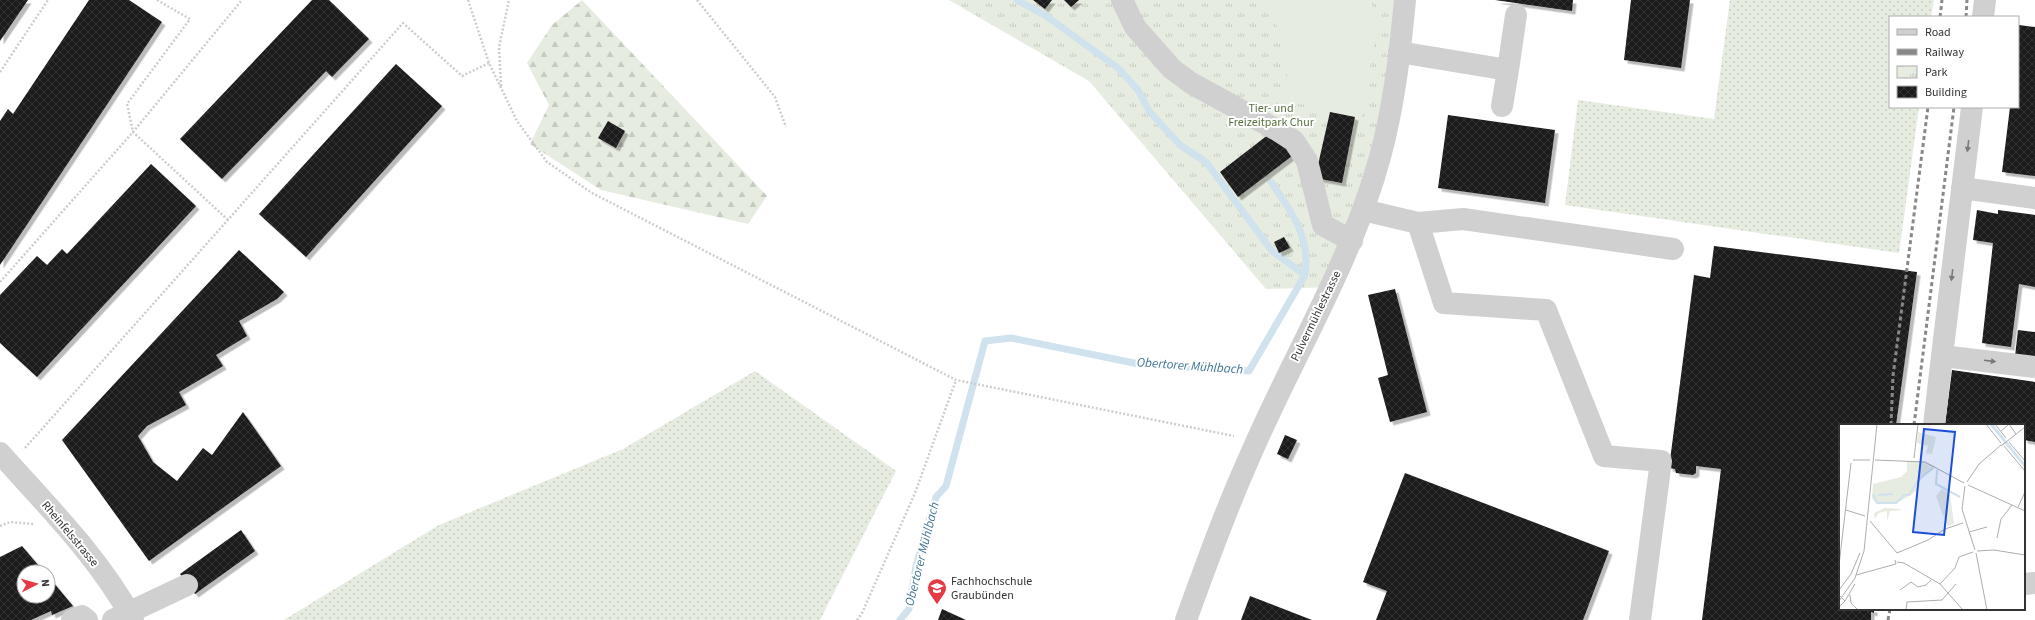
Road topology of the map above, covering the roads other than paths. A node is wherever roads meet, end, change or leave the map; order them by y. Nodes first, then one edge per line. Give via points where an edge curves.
1 (1122, 0) edge
2 (1405, 0) edge
3 (1986, 0) edge
4 (1516, 15) dead end
5 (1983, 16) edge
6 (1399, 52) junction
7 (1508, 70) junction
8 (1502, 106) dead end
9 (1972, 108) edge
10 (1962, 188) junction
11 (2035, 198) edge
12 (1363, 210) junction
13 (1418, 224) junction
14 (1352, 241) junction
15 (1673, 249) dead end
16 (1942, 356) junction
17 (2035, 367) edge
18 (1934, 424) edge
19 (5, 459) edge
20 (2035, 583) edge
21 (2025, 584) edge
22 (187, 585) dead end
23 (125, 617) edge
24 (72, 620) edge
25 (87, 620) edge
26 (1186, 620) edge
27 (1640, 620) edge

1 - 14 street via 1135,27 1172,69 1191,83 1294,141 1306,161 1323,225
2 - 6 street, Pulvermühlestrasse
3 - 5 street
4 - 7 street
6 - 7 street
6 - 12 street, Pulvermühlestrasse via 1392,107 1380,158
7 - 8 street
9 -> 10 street
10 - 11 street
10 -> 16 street
12 - 13 street
12 - 14 street, Pulvermühlestrasse
13 - 15 street via 1463,219
13 - 27 street via 1444,303 1546,310 1604,456 1660,462
14 - 26 street, Pulvermühlestrasse via 1249,456
16 -> 17 street
16 - 18 street
19 - 23 street, Rheinfelsstrasse via 90,556
20 - 21 street
22 - 23 street
24 - 25 street via 82,616

